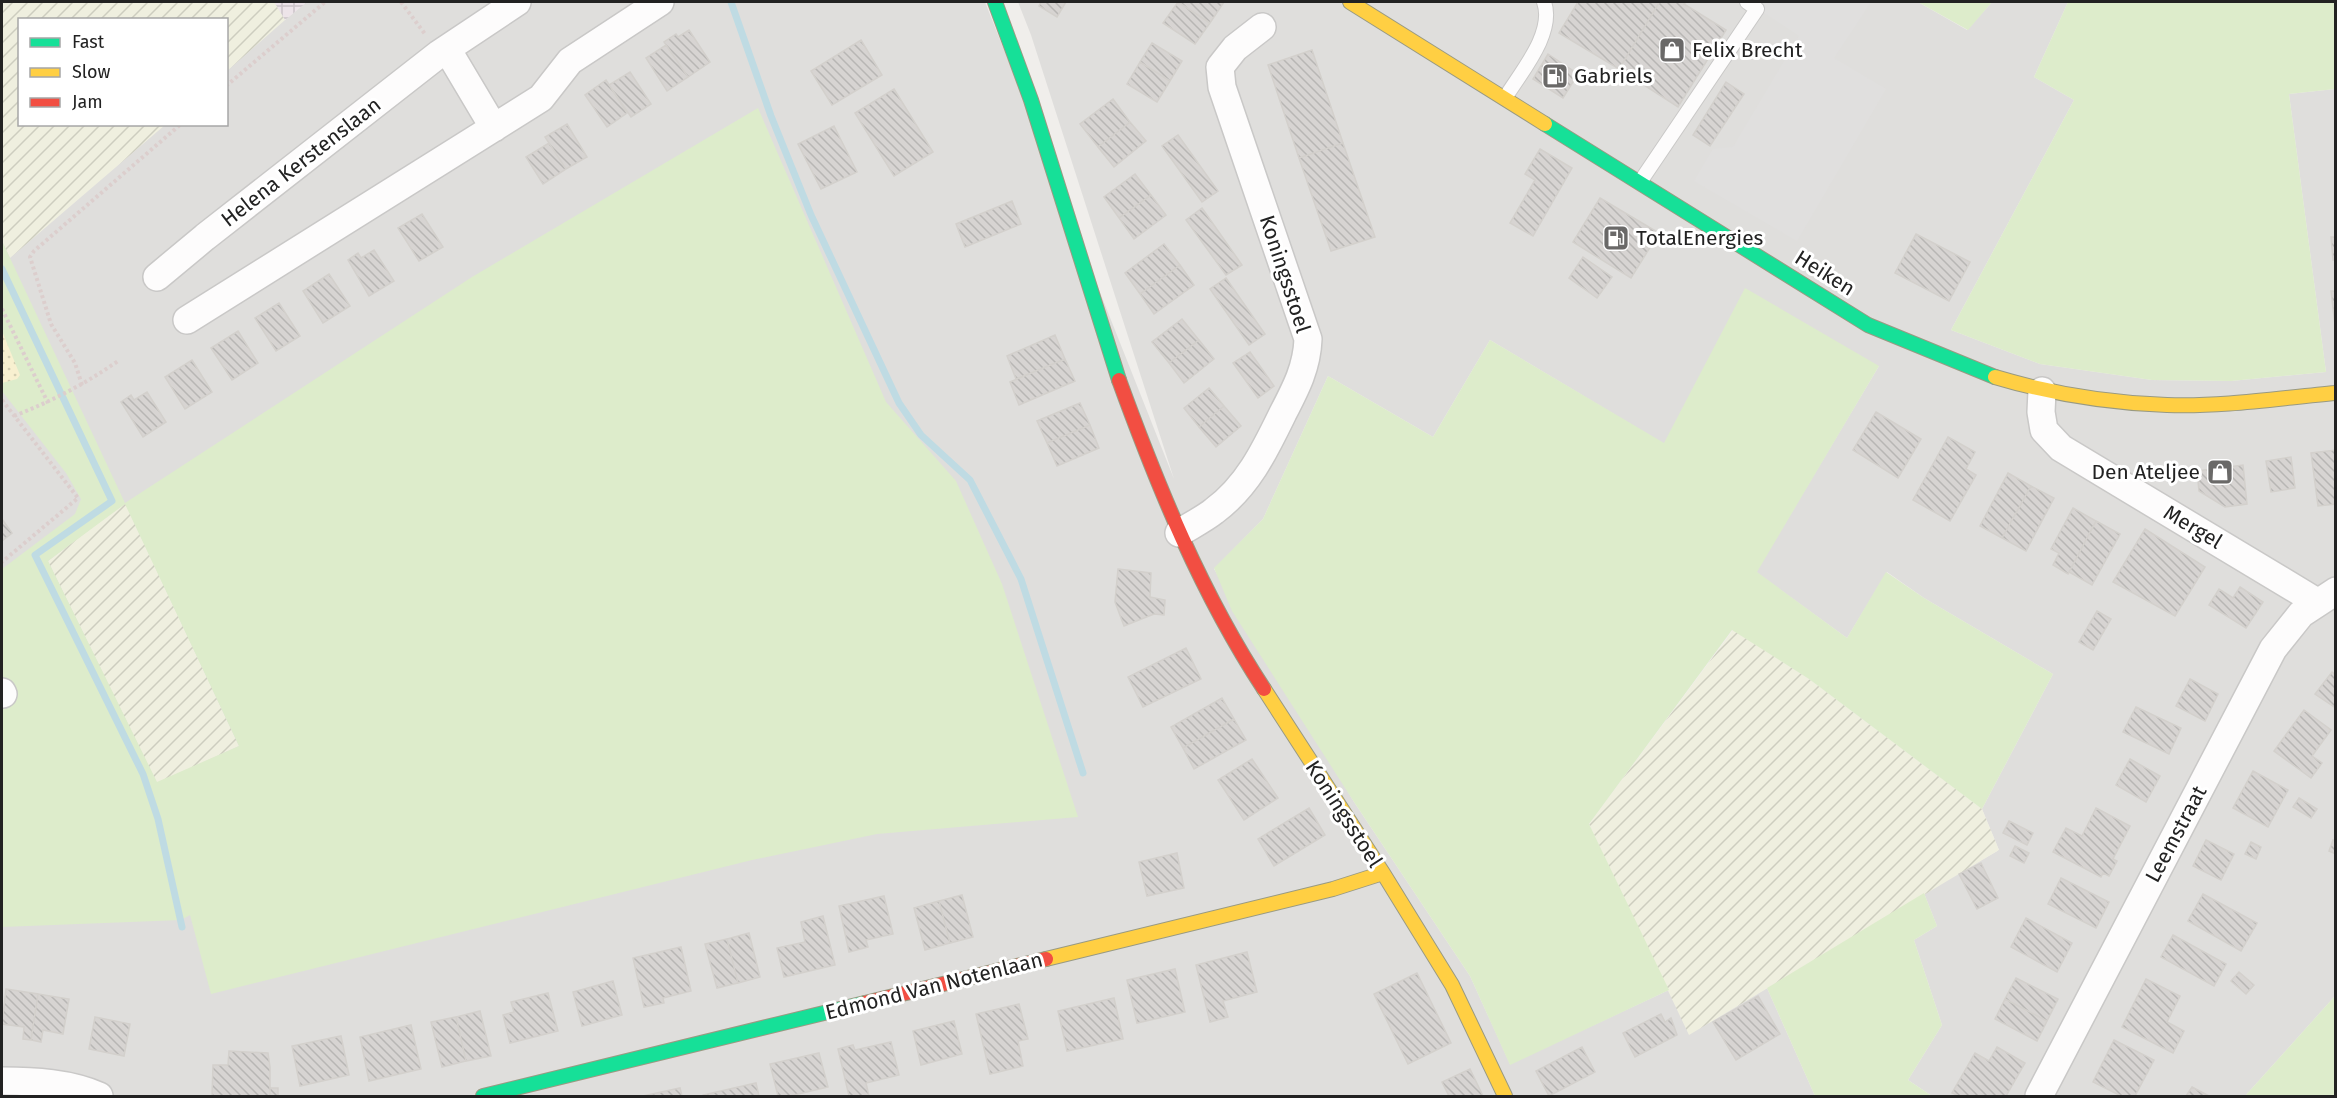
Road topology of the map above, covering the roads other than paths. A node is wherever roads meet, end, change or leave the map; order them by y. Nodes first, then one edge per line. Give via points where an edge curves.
1 (517, 2) edge
2 (660, 2) edge
3 (995, 2) edge
4 (1350, 2) edge
5 (1544, 2) edge
6 (1747, 2) edge
7 (1262, 27) dead end
8 (443, 52) junction
9 (1505, 98) junction
10 (494, 128) junction
11 (1640, 182) junction
12 (157, 277) dead end
13 (188, 320) dead end
14 (2042, 391) junction
15 (2336, 393) edge
16 (1179, 533) junction
17 (2326, 597) edge
18 (1383, 873) junction
19 (2, 1081) edge
20 (99, 1096) edge
21 (483, 1096) edge
22 (1505, 1096) edge
23 (2039, 1096) edge

1 - 8 street, Helena Kerstenslaan
2 - 10 street via 570,61 541,98
3 - 16 street, Koningsstoel via 1031,100 1115,369
4 - 9 street, Heiken
5 - 9 lane via 1548,12 1545,32
6 - 11 lane via 1757,9
7 - 16 street, Koningsstoel via 1235,48 1220,67 1222,87 1308,339 1307,356 1302,375 1259,462 1215,511
8 - 10 street
8 - 12 street, Helena Kerstenslaan
9 - 11 street, Heiken
10 - 13 street
11 - 14 street, Heiken via 1868,325 1985,374
14 - 15 street, Heiken via 2168,405
14 - 17 street, Mergel via 2044,430 2061,448
16 - 18 street, Koningsstoel via 1216,612
17 - 23 street, Leemstraat via 2301,614 2273,649
18 - 21 street, Edmond Van Notenlaan via 1333,889
18 - 22 street, Koningsstoel via 1452,985
19 - 20 street via 73,1088

